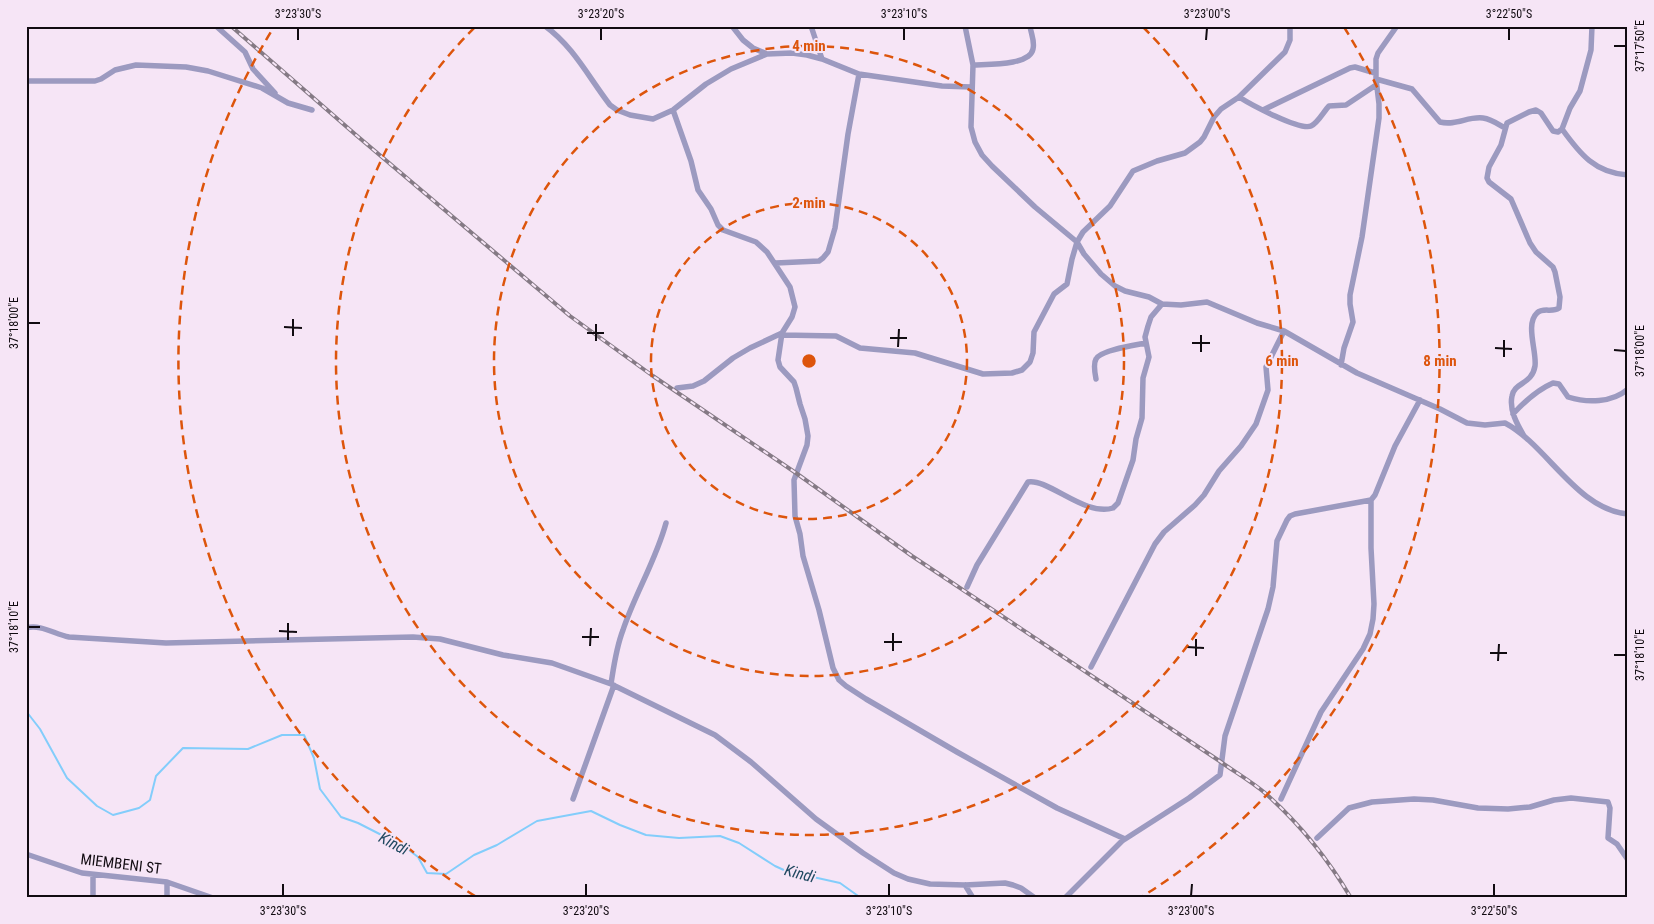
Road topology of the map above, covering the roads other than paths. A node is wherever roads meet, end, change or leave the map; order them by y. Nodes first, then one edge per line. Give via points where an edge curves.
1 (216, 26) edge
2 (545, 26) edge
3 (732, 26) edge
4 (811, 26) edge
5 (965, 26) edge
6 (1030, 26) edge
7 (1290, 26) edge
8 (1397, 26) edge
9 (1592, 26) edge
10 (767, 54) junction
11 (822, 59) junction
12 (973, 65) junction
13 (859, 74) junction
14 (1376, 79) junction
15 (26, 81) edge
16 (971, 87) junction
17 (1239, 97) junction
18 (288, 103) junction
19 (312, 110) dead end
20 (673, 110) junction
21 (1264, 110) junction
22 (1505, 128) junction
23 (1562, 129) junction
24 (1628, 175) edge
25 (1078, 242) junction
26 (776, 263) junction
27 (1162, 304) junction
28 (1284, 331) junction
29 (782, 334) junction
30 (1146, 343) junction
31 (1341, 365) junction
32 (1096, 379) dead end
33 (677, 388) dead end
34 (1628, 389) edge
35 (1420, 400) junction
36 (1514, 414) junction
37 (1525, 438) junction
38 (1371, 500) junction
39 (1628, 514) edge
40 (666, 522) dead end
41 (966, 587) dead end
42 (26, 628) edge
43 (1091, 667) dead end
44 (612, 684) junction
45 (573, 799) dead end
46 (1281, 799) dead end
47 (1317, 838) dead end
48 (1124, 839) junction
49 (26, 854) edge
50 (1628, 860) edge
51 (92, 875) junction
52 (167, 882) junction
53 (965, 885) junction
54 (93, 898) edge
55 (167, 898) edge
56 (213, 898) edge
57 (973, 898) edge
58 (1035, 898) edge
59 (1065, 898) edge

1 - 18 street via 245,52 263,81
2 - 20 street via 571,50 606,100 617,110 653,119
3 - 10 street via 743,40
4 - 11 street
5 - 12 street
6 - 12 street via 1034,48 1029,57 1012,62
7 - 17 street via 1290,40 1284,52
8 - 14 street via 1378,53
9 - 23 street via 1591,50 1580,91
10 - 11 street via 792,53
10 - 20 street via 719,76
11 - 13 street
12 - 16 street
13 - 16 street via 922,84
13 - 26 street via 836,228 828,252 819,261
14 - 21 street via 1355,67 1350,68
14 - 21 street via 1346,106 1329,106 1310,127 1300,126
14 - 22 street via 1412,89 1440,122 1457,123 1481,117
14 - 31 street via 1379,104 1375,148 1350,295 1353,322
15 - 18 street via 94,81 136,64 186,67 262,88
16 - 25 street via 971,127 982,154 1035,206
17 - 21 street
17 - 25 street via 1214,116 1200,142 1184,153 1133,170 1110,206 1083,232
18 - 19 street
20 - 26 street via 698,190 718,225 723,230 756,242
22 - 23 street via 1512,120 1536,110 1552,131
22 - 36 street via 1487,178 1511,199 1530,243 1553,267 1560,304 1556,310 1536,313 1532,329 1534,370 1531,378 1513,391
23 - 24 street via 1596,167
25 - 27 street via 1084,254 1114,286
25 - 29 street via 1067,284 1049,302 1034,332 1032,358 1022,370 983,374 915,353 860,348 836,336
26 - 29 street via 790,287 795,307
27 - 28 street via 1207,302
27 - 30 street via 1151,316
28 - 31 street
28 - 43 street via 1266,367 1268,390 1256,424 1204,495 1164,532
29 - 33 street via 739,355 704,381
29 - 48 street via 780,366 794,382 808,436 794,480 795,516 833,668 839,680 866,699 1057,808
30 - 32 street via 1107,352 1096,358
30 - 41 street via 1149,357 1143,378 1142,418 1133,460 1118,503 1113,508 1100,510 1038,482 1028,482
31 - 35 street
34 - 36 street via 1612,398 1586,400 1568,397 1559,384 1553,383 1524,402
35 - 37 street via 1467,423 1505,423
35 - 38 street
36 - 37 street
37 - 39 street via 1598,504 1610,511
38 - 46 street via 1374,604 1370,634 1321,712
38 - 48 street via 1290,516 1277,541 1268,609 1225,736 1220,775
40 - 44 street via 661,542 622,632 615,655
42 - 44 street via 40,627 69,637 166,644 440,639 552,663
44 - 45 street
44 - 53 street via 715,735 816,819 894,873 919,883
47 - 50 street via 1350,808 1366,803 1414,799 1508,809 1571,798 1608,802 1608,838 1617,844
48 - 59 street
49 - 51 street, MIEMBENI ST
51 - 52 street, MIEMBENI ST
51 - 54 street
52 - 55 street
52 - 56 street, MIEMBENI ST
53 - 57 street
53 - 58 street via 1005,883 1021,888

